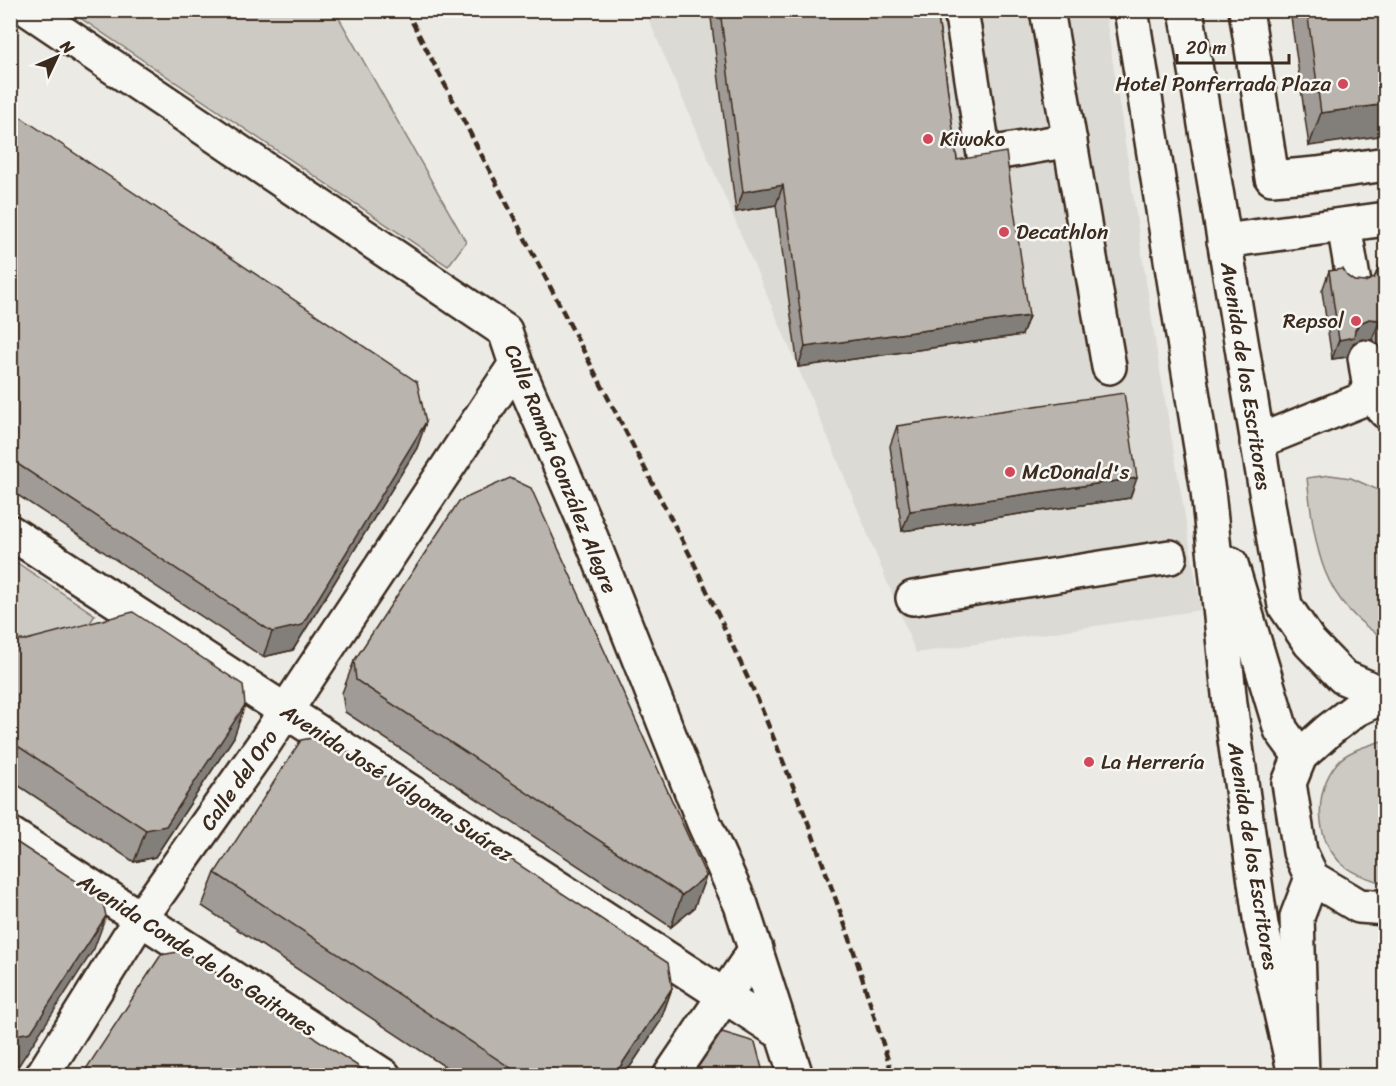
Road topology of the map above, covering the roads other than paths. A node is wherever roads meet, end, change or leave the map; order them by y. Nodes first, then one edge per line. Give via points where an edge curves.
1 (28, 10) edge
2 (961, 10) edge
3 (1047, 10) edge
4 (1131, 10) edge
5 (1186, 10) edge
6 (1246, 10) edge
7 (1070, 140) junction
8 (1386, 164) edge
9 (1386, 219) edge
10 (1344, 225) junction
11 (1224, 241) junction
12 (1354, 284) edge
13 (1365, 357) dead end
14 (516, 364) junction
15 (1109, 368) dead end
16 (1382, 400) edge
17 (1257, 442) junction
18 (1208, 491) junction
19 (10, 532) edge
20 (1170, 557) dead end
21 (913, 598) dead end
22 (143, 619) junction
23 (105, 629) edge
24 (1385, 695) edge
25 (286, 711) junction
26 (1300, 756) junction
27 (10, 834) edge
28 (1312, 878) junction
29 (1386, 908) edge
30 (140, 919) junction
31 (756, 949) junction
32 (724, 996) junction
33 (783, 1034) junction
34 (42, 1076) edge
35 (384, 1076) edge
36 (670, 1076) edge
37 (796, 1076) edge
38 (1295, 1076) edge
39 (1302, 1076) edge

1 - 14 street, Calle Ramón González Alegre via 506,331
2 - 7 street via 984,155
3 - 7 street
4 - 18 street, Avenida de los Escritores
5 - 11 street, Avenida de los Escritores
6 - 8 street via 1272,178
7 - 15 street
9 - 10 street
10 - 11 street
10 - 12 street
11 - 17 street, Avenida de los Escritores
13 - 16 street
14 - 25 street, Calle del Oro
14 - 31 street, Calle Ramón González Alegre via 588,530
16 - 17 street
17 - 24 street, Avenida de los Escritores via 1285,606 1310,642 1343,677
18 - 26 street, Avenida de los Escritores via 1281,730
18 - 38 street, Avenida de los Escritores via 1230,704 1261,925
19 - 22 street, Avenida José Válgoma Suárez
20 - 21 street
22 - 23 street
22 - 25 street, Avenida José Válgoma Suárez
24 - 26 street via 1355,710
25 - 30 street, Calle del Oro
25 - 32 street, Avenida José Válgoma Suárez
26 - 28 street via 1289,783 1300,852
27 - 30 street, Avenida Conde de los Gaitanes
28 - 29 street via 1359,906
28 - 39 street, Avenida de los Escritores via 1297,917
30 - 34 street, Calle del Oro
30 - 35 street, Avenida Conde de los Gaitanes
31 - 32 street
31 - 33 street, Calle Ramón González Alegre
32 - 33 street, Avenida José Válgoma Suárez
32 - 36 street
33 - 37 street, Calle Ramón González Alegre

